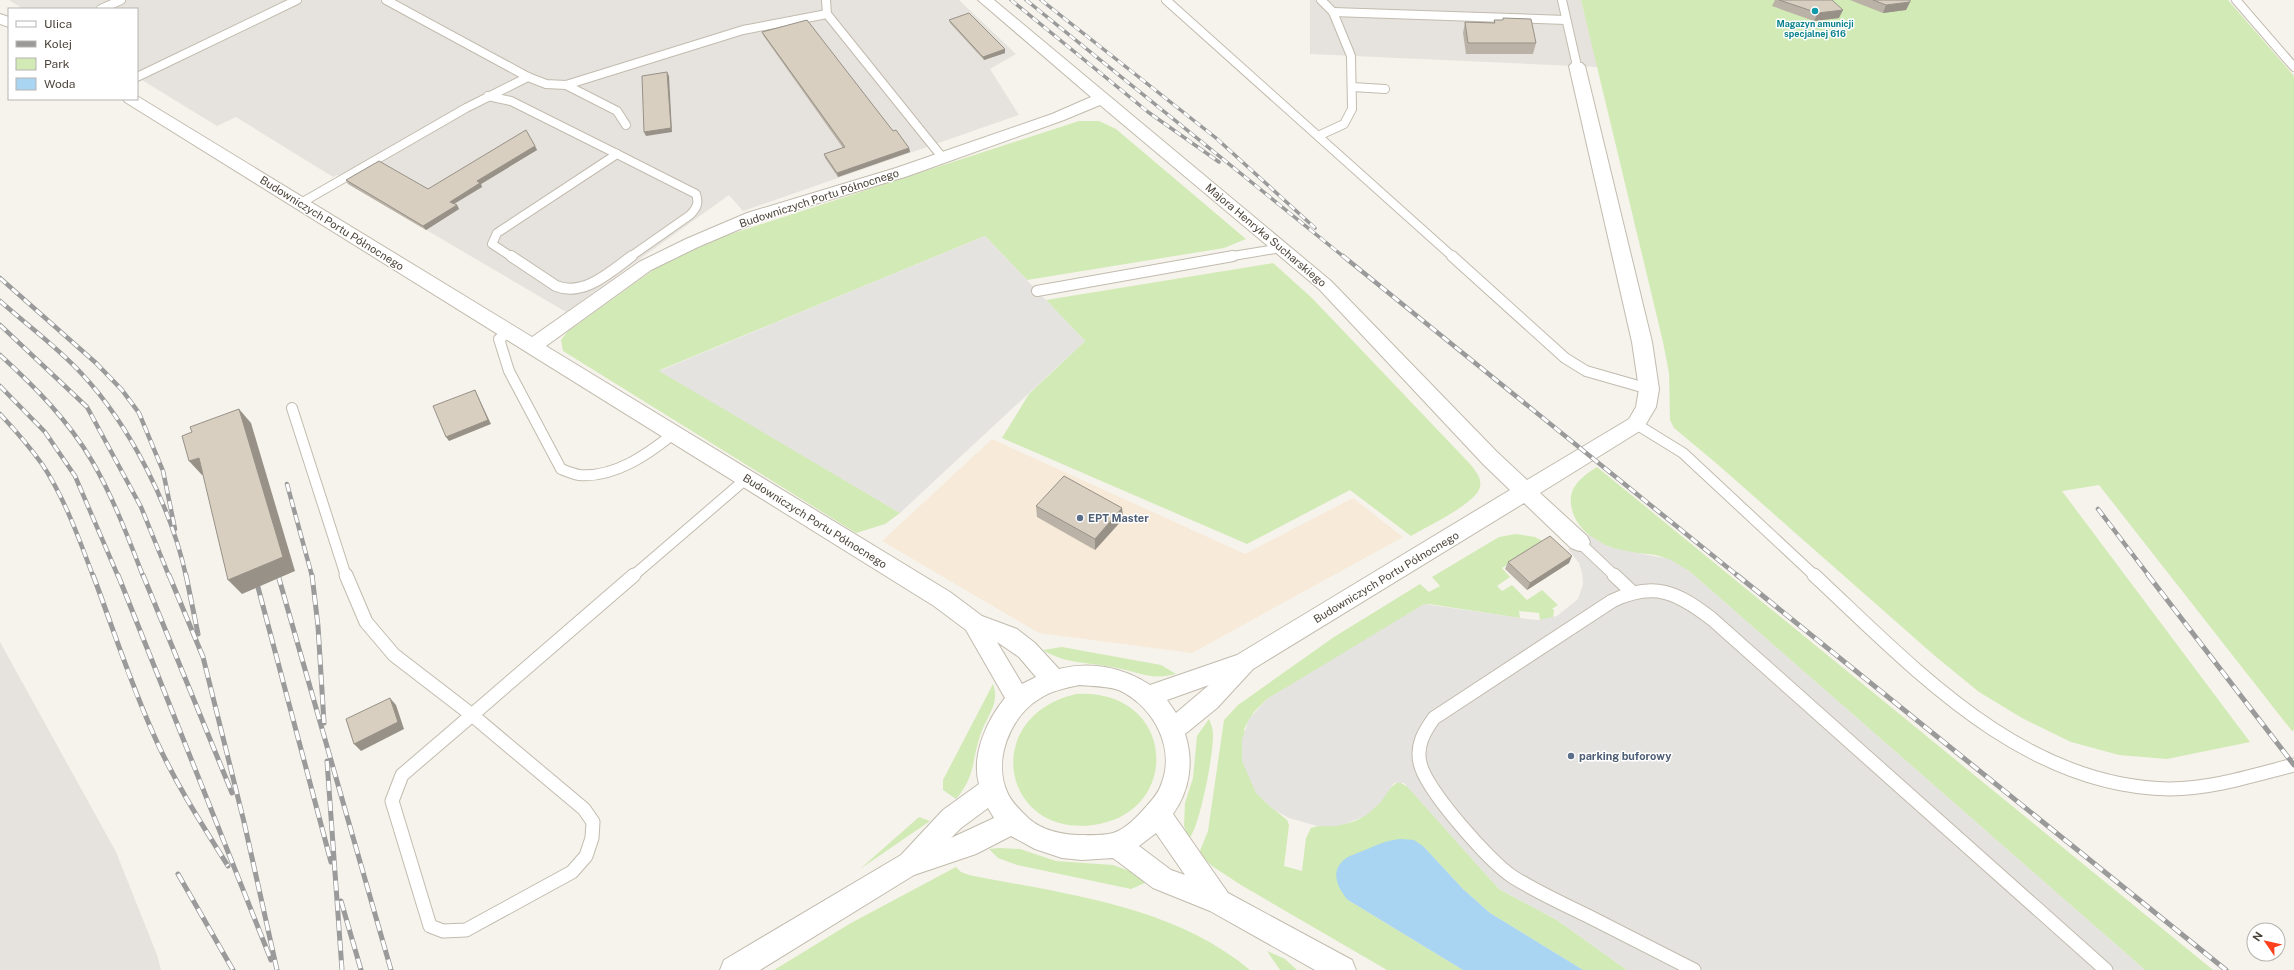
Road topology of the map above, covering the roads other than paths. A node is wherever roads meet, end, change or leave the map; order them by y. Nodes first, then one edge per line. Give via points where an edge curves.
1 (121, 0) edge
2 (297, 0) edge
3 (386, 0) edge
4 (826, 0) edge
5 (985, 0) edge
6 (1166, 0) edge
7 (1322, 0) edge
8 (1562, 0) edge
9 (2236, 0) edge
10 (103, 8) edge
11 (1333, 12) junction
12 (827, 14) junction
13 (1566, 20) junction
14 (1577, 66) joint
15 (2294, 67) edge
16 (138, 77) edge
17 (528, 77) junction
18 (566, 85) junction
19 (1352, 87) junction
20 (1385, 89) dead end
21 (488, 96) junction
22 (1102, 98) junction
23 (133, 100) edge
24 (626, 125) dead end
25 (1318, 136) junction
26 (617, 154) junction
27 (942, 157) junction
28 (300, 203) junction
29 (1281, 248) junction
30 (1037, 291) dead end
31 (509, 332) junction
32 (533, 346) junction
33 (1649, 389) junction
34 (292, 408) dead end
35 (1636, 424) junction
36 (673, 434) junction
37 (747, 478) junction
38 (1526, 493) junction
39 (1579, 542) joint
40 (1631, 591) junction
41 (974, 623) junction
42 (1246, 662) junction
43 (1054, 680) junction
44 (1147, 696) junction
45 (1019, 700) junction
46 (471, 716) junction
47 (1172, 728) junction
48 (2294, 765) edge
49 (993, 789) junction
50 (1158, 814) junction
51 (1013, 822) junction
52 (1116, 845) junction
53 (907, 865) junction
54 (1219, 902) junction
55 (734, 970) edge
56 (1342, 970) edge
57 (1694, 970) edge
58 (2106, 970) edge

1 - 10 lane
2 - 16 lane
3 - 17 lane
4 - 12 lane
5 - 22 street, Majora Henryka Sucharskiego
6 - 25 lane
7 - 11 lane
8 - 13 lane
9 - 15 lane
11 - 13 lane
11 - 19 lane via 1351,56
12 - 18 lane via 743,30
12 - 27 lane
13 - 14 lane
14 - 33 street via 1642,342
17 - 18 lane via 546,84
17 - 21 lane
18 - 24 lane via 617,111
19 - 20 lane
19 - 25 lane via 1352,110 1344,124
21 - 26 lane via 511,100
21 - 28 lane
22 - 27 street, Budowniczych Portu Północnego via 1058,117
22 - 29 street, Majora Henryka Sucharskiego
23 - 28 street, Budowniczych Portu Północnego
25 - 33 lane via 1565,358 1586,371
26 - 26 lane via 696,194 698,208 597,281 577,288 564,289 556,286 492,244 497,233 508,225
27 - 32 street, Budowniczych Portu Północnego via 902,172 753,217 692,243 645,266
28 - 31 street, Budowniczych Portu Północnego
29 - 30 lane
29 - 38 street, Majora Henryka Sucharskiego via 1325,285
31 - 32 street, Budowniczych Portu Północnego
31 - 36 lane via 499,339 509,371 561,469 578,476 605,473 646,456
32 - 36 street, Budowniczych Portu Północnego
33 - 35 street via 1646,407
34 - 46 lane via 347,579 366,622 394,655
35 - 38 street, Budowniczych Portu Północnego
35 - 48 lane via 1683,453 1925,678 1962,709 2050,761 2092,779 2132,787 2177,788 2220,782
36 - 37 street, Budowniczych Portu Północnego
37 - 41 street, Budowniczych Portu Północnego via 942,599
37 - 46 lane
38 - 39 street
38 - 42 street, Budowniczych Portu Północnego
39 - 40 lane
40 - 57 lane via 1582,620 1434,718 1426,727 1419,744 1419,763 1422,773 1436,794 1505,871
40 - 58 lane via 1662,590 1699,608
41 - 43 street, Budowniczych Portu Północnego via 1009,636 1027,650
41 - 45 street, Budowniczych Portu Północnego
42 - 44 street, Budowniczych Portu Północnego
42 - 47 street, Budowniczych Portu Północnego via 1209,701
43 - 44 street via 1079,675 1104,676 1128,684
43 - 45 street
44 - 47 street via 1163,711
45 - 49 street via 1003,719 992,741 989,765
46 - 46 lane via 402,776 392,801 430,926 443,931 466,930 572,872 586,856 592,838 593,822 584,809
47 - 50 street via 1178,750 1177,774 1169,797
49 - 51 street
49 - 53 street via 952,818
50 - 52 street
50 - 54 street
51 - 52 street via 1032,836 1054,845 1078,848
51 - 53 street via 967,845
52 - 54 street via 1162,879
53 - 55 street
54 - 56 street

